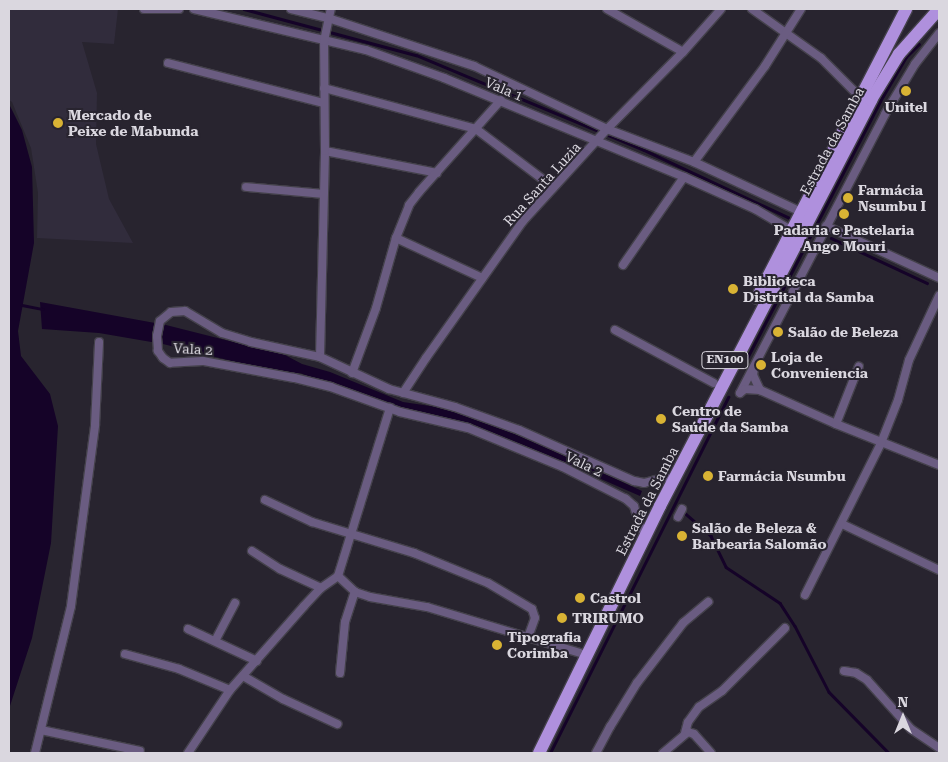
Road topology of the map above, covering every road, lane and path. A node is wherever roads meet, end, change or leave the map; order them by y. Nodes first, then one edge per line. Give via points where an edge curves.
1 (144, 9) edge
2 (179, 9) edge
3 (194, 9) edge
4 (291, 9) edge
5 (331, 9) edge
6 (607, 9) edge
7 (721, 9) edge
8 (752, 9) edge
9 (801, 9) edge
10 (906, 9) edge
11 (939, 9) edge
12 (328, 21) junction
13 (786, 33) junction
14 (938, 37) edge
15 (324, 38) junction
16 (683, 52) junction
17 (168, 63) dead end
18 (324, 88) junction
19 (860, 97) junction
20 (501, 100) junction
21 (324, 103) junction
22 (476, 129) junction
23 (606, 130) junction
24 (597, 141) junction
25 (325, 151) junction
26 (694, 162) junction
27 (437, 172) junction
28 (684, 177) junction
29 (553, 187) junction
30 (246, 188) dead end
31 (323, 194) junction
32 (801, 212) junction
33 (826, 226) junction
34 (791, 230) junction
35 (396, 238) junction
36 (623, 265) dead end
37 (482, 278) junction
38 (939, 278) edge
39 (939, 296) edge
40 (615, 330) dead end
41 (99, 342) dead end
42 (320, 357) junction
43 (859, 366) dead end
44 (754, 367) junction
45 (352, 373) junction
46 (714, 383) junction
47 (760, 390) junction
48 (403, 393) junction
49 (390, 408) junction
50 (836, 424) junction
51 (881, 442) junction
52 (939, 465) edge
53 (666, 477) junction
54 (265, 500) dead end
55 (682, 509) dead end
56 (678, 517) dead end
57 (842, 524) junction
58 (641, 529) junction
59 (350, 535) junction
60 (252, 551) dead end
61 (939, 570) edge
62 (338, 576) junction
63 (321, 588) junction
64 (355, 592) junction
65 (805, 594) dead end
66 (235, 602) dead end
67 (708, 602) dead end
68 (785, 628) dead end
69 (188, 629) dead end
70 (528, 637) junction
71 (214, 641) junction
72 (580, 653) junction
73 (125, 654) dead end
74 (257, 661) junction
75 (844, 671) dead end
76 (340, 673) dead end
77 (243, 676) junction
78 (230, 690) junction
79 (336, 724) dead end
80 (41, 730) junction
81 (685, 733) junction
82 (939, 748) edge
83 (140, 751) dead end
84 (35, 753) edge
85 (188, 753) edge
86 (529, 753) edge
87 (539, 753) edge
88 (596, 753) edge
89 (662, 753) edge
90 (711, 753) edge

1 - 2 street
3 - 15 street, Vala 1
4 - 12 street, Vala 1
5 - 12 street
6 - 16 street
7 - 16 street, Rua Santa Luzia
8 - 13 street
9 - 13 street
10 - 19 main road, Estrada da Samba / EN100
11 - 87 main road, Estrada da Samba / EN100 via 899,54 866,108 660,506
12 - 15 street
12 - 23 street, Vala 1 via 474,66
13 - 19 street via 821,58
13 - 26 street
14 - 33 street via 915,64 895,97
15 - 18 street
15 - 20 street, Vala 1 via 366,50
16 - 23 street, Rua Santa Luzia
17 - 21 street
18 - 21 street
18 - 22 street
19 - 32 main road, Estrada da Samba / EN100
20 - 22 street
20 - 24 street, Vala 1
21 - 25 street
22 - 27 street
22 - 29 street
23 - 24 street, Rua Santa Luzia
23 - 26 street, Vala 1
24 - 28 street, Vala 1
24 - 29 street, Rua Santa Luzia
25 - 27 street
25 - 31 street
26 - 32 street, Vala 1
27 - 35 street via 409,206
28 - 34 street, Vala 1 via 755,209
28 - 36 street
29 - 37 street, Rua Santa Luzia via 524,220
30 - 31 street
31 - 42 street
32 - 34 main road, Estrada da Samba / EN100
33 - 38 street
33 - 44 street
34 - 46 main road, Estrada da Samba / EN100
35 - 37 street
35 - 45 street via 376,308
37 - 48 street, Rua Santa Luzia
39 - 51 street via 909,360 898,400
40 - 46 street
41 - 80 street via 95,425 71,606
42 - 45 street, Vala 2
42 - 49 street, Vala 2 via 222,333 185,311 165,316 160,321 157,336 158,351 170,363 202,361 235,366 331,387
43 - 50 street
44 - 47 street via 753,376
44 - 47 street via 740,393 745,389
45 - 48 street, Vala 2
46 - 53 main road, Estrada da Samba / EN100
47 - 50 street
48 - 53 street, Vala 2 via 519,430 634,481 644,483
49 - 58 street, Vala 2 via 468,428 563,467 626,499 634,506
49 - 59 street
50 - 51 street
51 - 52 street
51 - 57 street
53 - 58 main road, Estrada da Samba / EN100
54 - 59 street
55 - 56 street
57 - 61 street
57 - 65 street
58 - 72 main road, Estrada da Samba / EN100
59 - 62 street
59 - 70 street via 466,572 508,594 535,614
60 - 63 street via 280,569
62 - 63 street
62 - 64 street
63 - 74 street
64 - 70 street via 427,607
64 - 76 street via 345,622
66 - 71 street
67 - 88 street via 683,624 637,683
68 - 81 street via 722,691 699,707 688,722
69 - 71 street
70 - 72 street
71 - 74 street
72 - 86 main road, Estrada da Samba / EN100
73 - 78 street via 179,669
74 - 77 street
75 - 82 street via 856,673 867,680 911,729
77 - 78 street
77 - 79 street
78 - 85 street
80 - 83 street
80 - 84 street
81 - 89 street
81 - 90 street via 694,734

